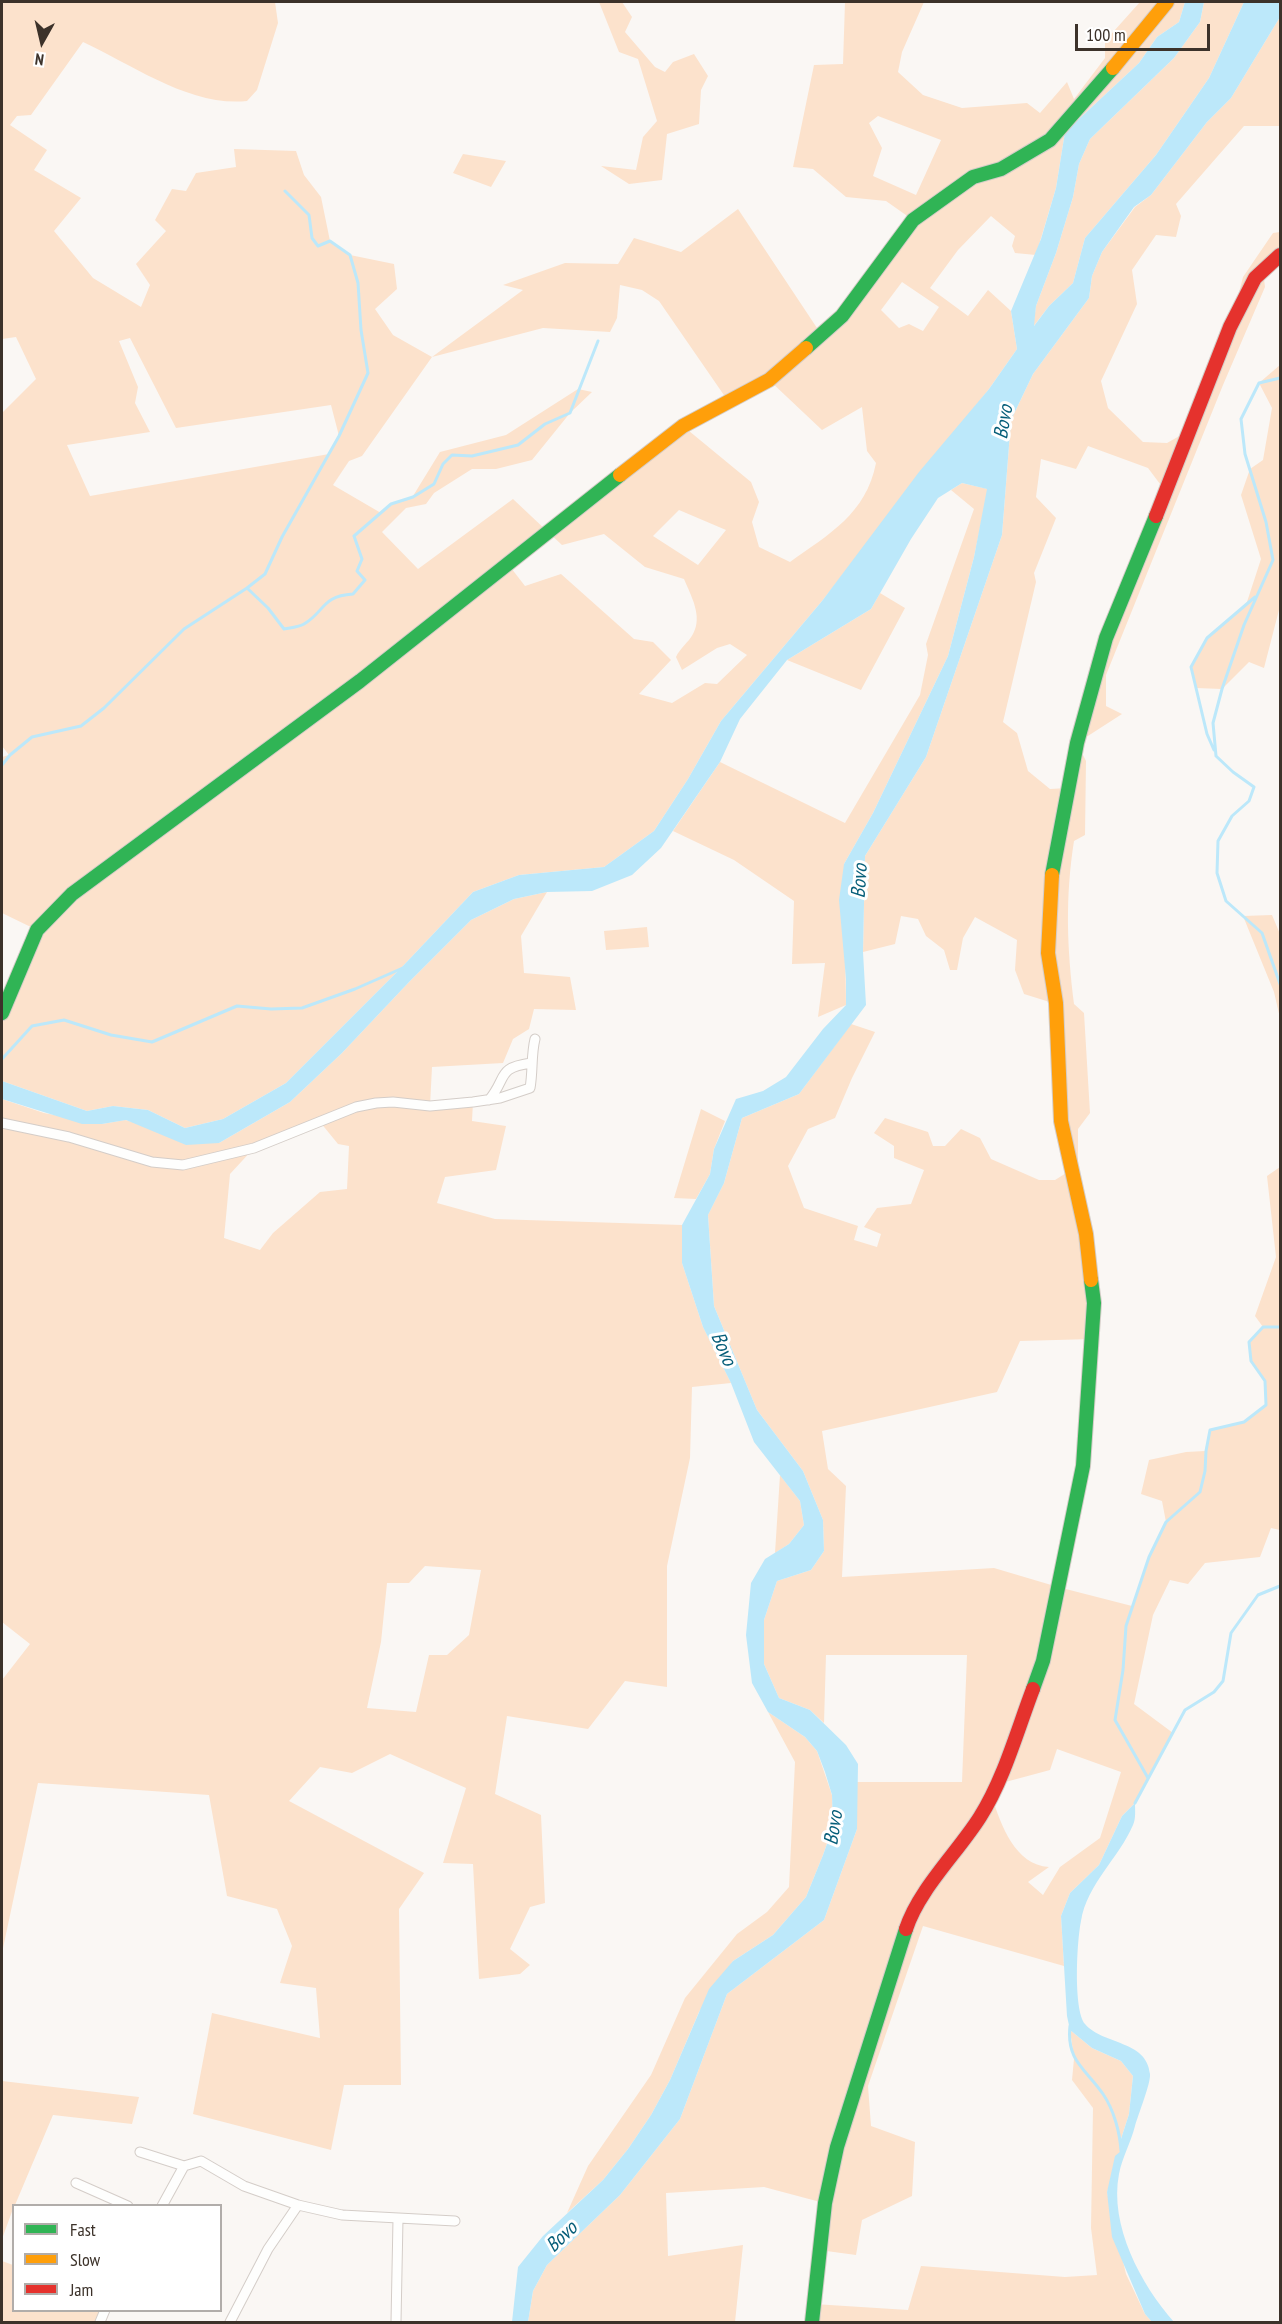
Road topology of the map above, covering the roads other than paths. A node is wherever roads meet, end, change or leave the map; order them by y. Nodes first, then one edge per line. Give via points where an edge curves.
1 (1167, 2) edge
2 (1281, 255) edge
3 (2, 1013) edge
4 (535, 1039) dead end
5 (531, 1063) junction
6 (489, 1100) junction
7 (2, 1123) edge
8 (140, 2152) dead end
9 (183, 2166) junction
10 (76, 2183) dead end
11 (126, 2204) edge
12 (163, 2204) edge
13 (298, 2205) junction
14 (398, 2219) junction
15 (455, 2221) dead end
16 (230, 2322) edge
17 (396, 2322) edge
18 (812, 2322) edge

1 - 3 street via 1050,140 1001,169 974,177 913,219 842,316 769,380 682,426 360,681 72,894 37,930
2 - 18 street via 1256,278 1230,327 1106,638 1077,743 1052,876 1048,953 1056,1004 1061,1121 1086,1234 1094,1303 1083,1466 1043,1661 992,1797 908,1923 856,2083 825,2203
4 - 5 street
5 - 6 street via 512,1066
5 - 6 street via 530,1088
6 - 7 street via 430,1106 393,1101 356,1107 254,1148 183,1165 152,1162 69,1137
8 - 9 street
9 - 12 street
9 - 13 street via 201,2161 244,2186
10 - 11 street
13 - 14 street via 342,2215
13 - 16 street via 268,2249
14 - 15 street
14 - 17 street

